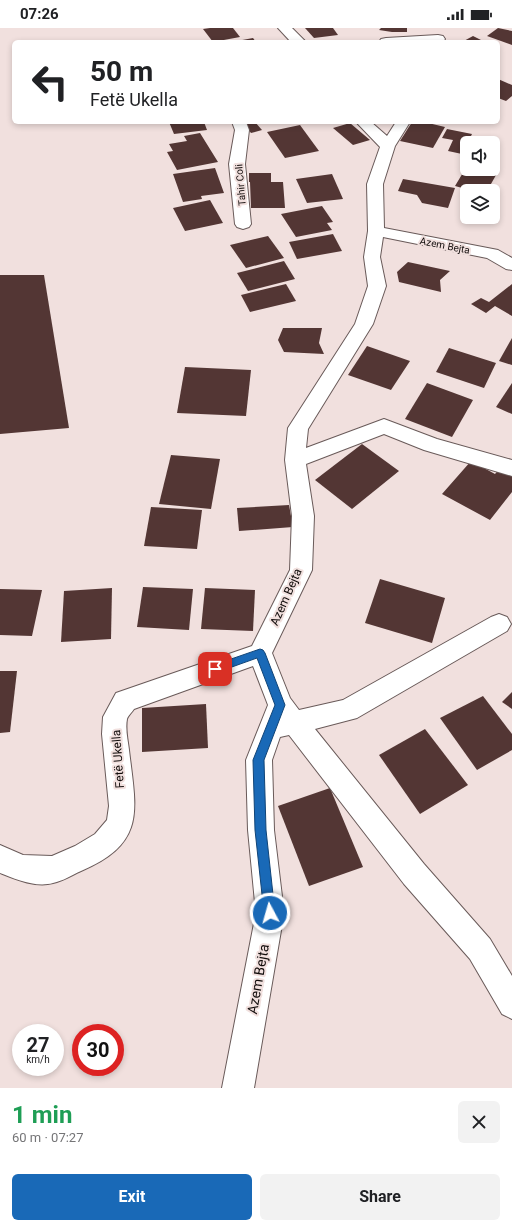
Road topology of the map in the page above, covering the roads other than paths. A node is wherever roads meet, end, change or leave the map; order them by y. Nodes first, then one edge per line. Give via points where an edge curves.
1 (284, 28) edge
2 (438, 36) edge
3 (297, 40) edge
4 (403, 40) edge
5 (240, 124) edge
6 (365, 124) edge
7 (403, 124) edge
8 (388, 146) junction
9 (243, 224) dead end
10 (376, 232) junction
11 (512, 265) edge
12 (295, 460) junction
13 (512, 468) edge
14 (499, 624) dead end
15 (260, 653) junction
16 (282, 719) junction
17 (0, 859) edge
18 (512, 1004) edge
19 (238, 1088) edge

1 - 3 street
2 - 4 street
5 - 9 street, Tahir Coli via 242,130 237,164
6 - 8 street
7 - 8 street, Azem Bejta
8 - 10 street, Azem Bejta via 375,184
10 - 11 street, Azem Bejta via 492,254
10 - 12 street, Azem Bejta via 372,257 376,286 364,324 298,428
12 - 13 street via 384,426 431,445
12 - 15 street, Azem Bejta via 303,516 301,570
14 - 16 street via 348,710
15 - 16 street
15 - 17 street, Fetë Ukella via 125,701 116,717 115,734 122,806 119,826 105,843 85,856 52,870 23,869
16 - 18 street via 480,949
16 - 19 street, Azem Bejta via 259,760 261,830 270,913

